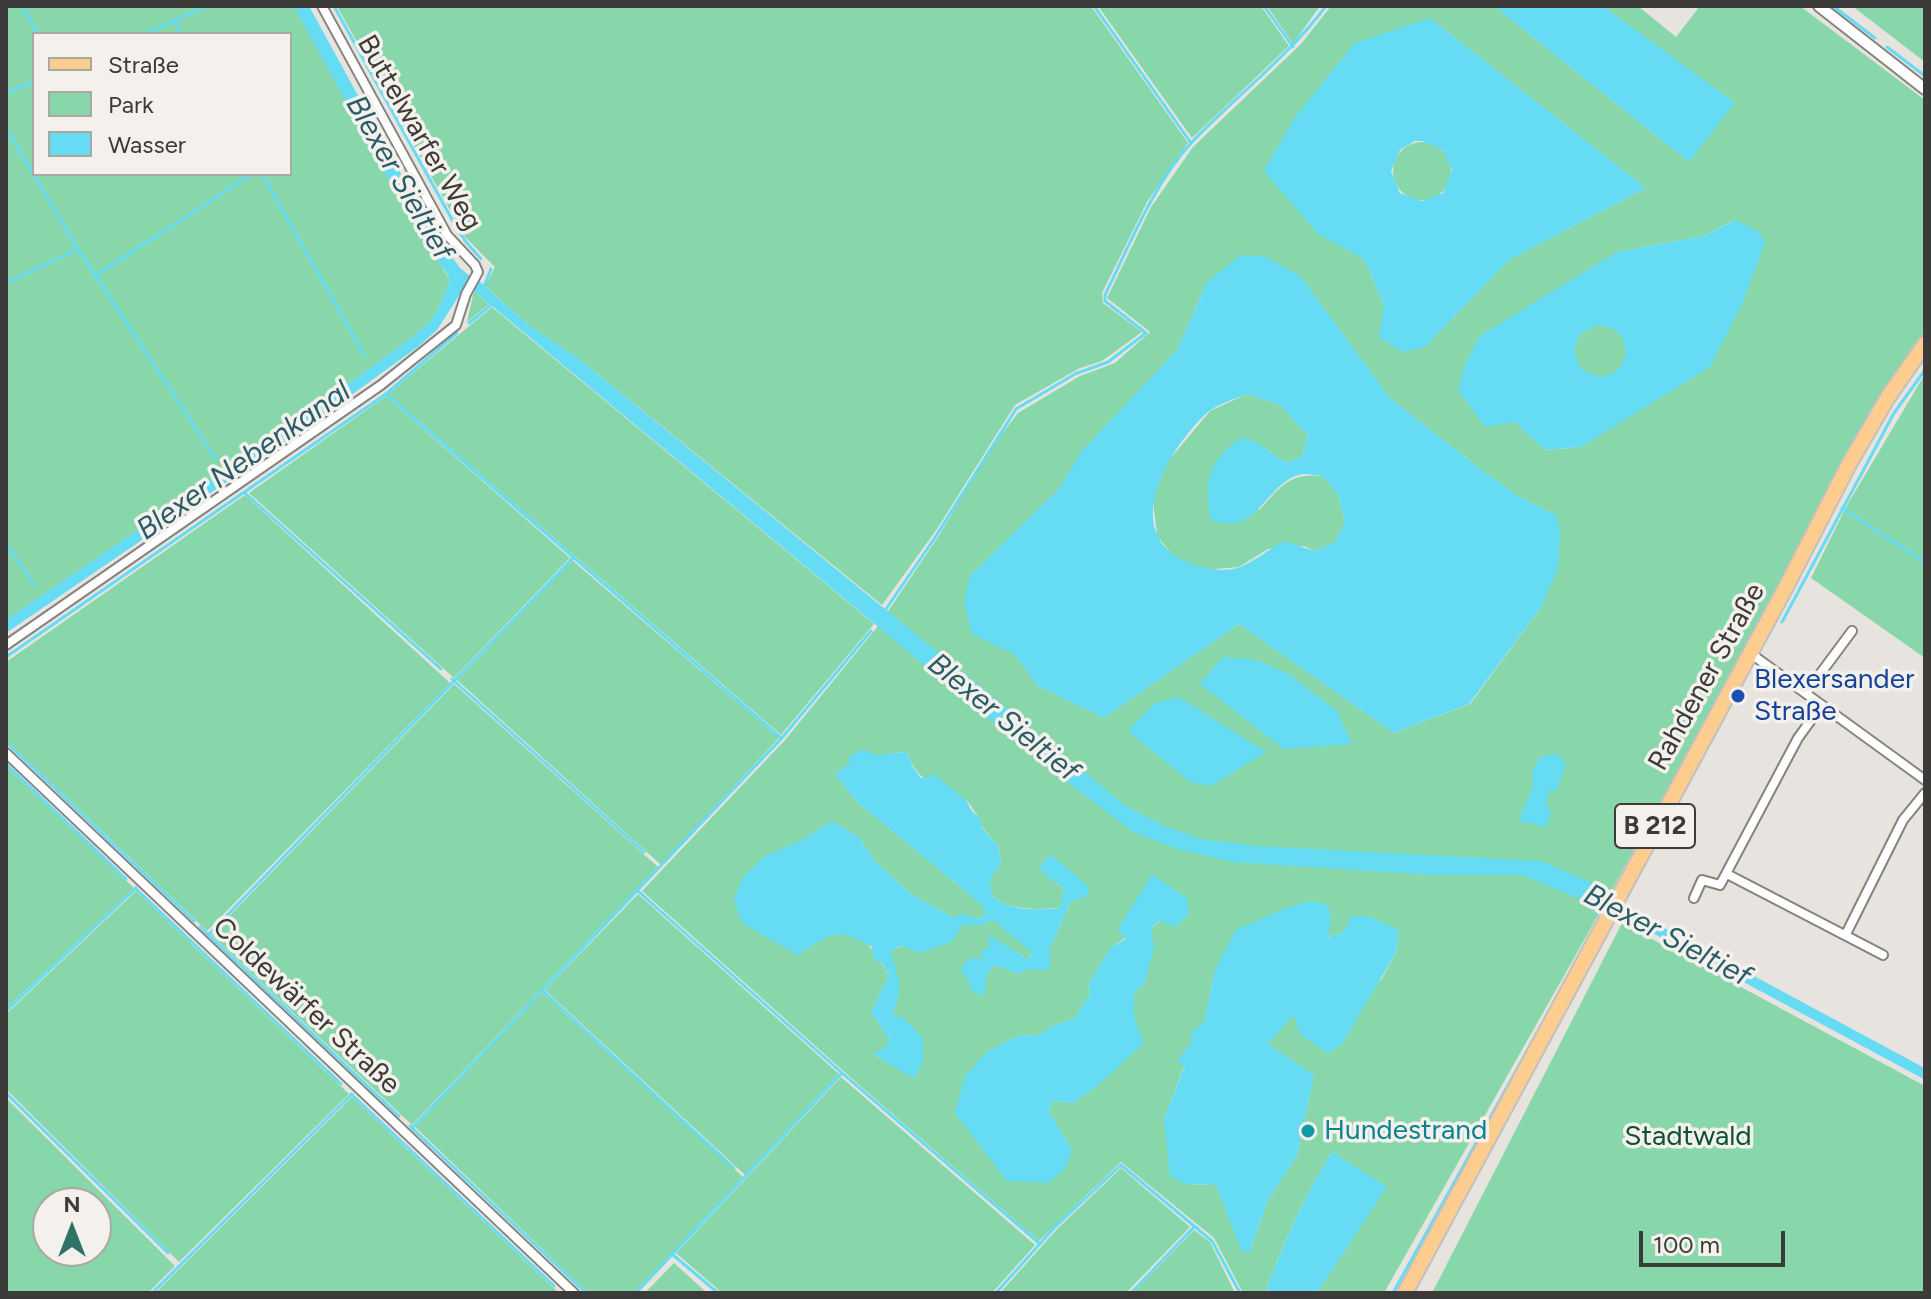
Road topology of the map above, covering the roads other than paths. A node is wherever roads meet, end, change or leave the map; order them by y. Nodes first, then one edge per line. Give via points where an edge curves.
1 (322, 6) edge
2 (1819, 6) edge
3 (1925, 89) edge
4 (1925, 344) edge
5 (1852, 631) dead end
6 (6, 645) edge
7 (1750, 653) junction
8 (1806, 693) junction
9 (1822, 705) junction
10 (6, 753) edge
11 (1925, 780) edge
12 (1925, 793) edge
13 (1727, 874) junction
14 (1694, 898) dead end
15 (1846, 934) junction
16 (1883, 955) dead end
17 (574, 1293) edge
18 (1405, 1293) edge

1 - 6 street, Buttelwarfer Weg via 447,235 478,272 456,325 381,385
2 - 3 street
4 - 7 main road, Rahdener Straße / B 212 via 1848,466
5 - 8 street
7 - 8 street
7 - 18 main road, Rahdener Straße / B 212
8 - 9 street
9 - 11 street
9 - 13 street via 1798,738
10 - 17 street, Coldewärfer Straße
12 - 15 street via 1903,820
13 - 14 street via 1720,885 1702,880
13 - 15 street
15 - 16 street

